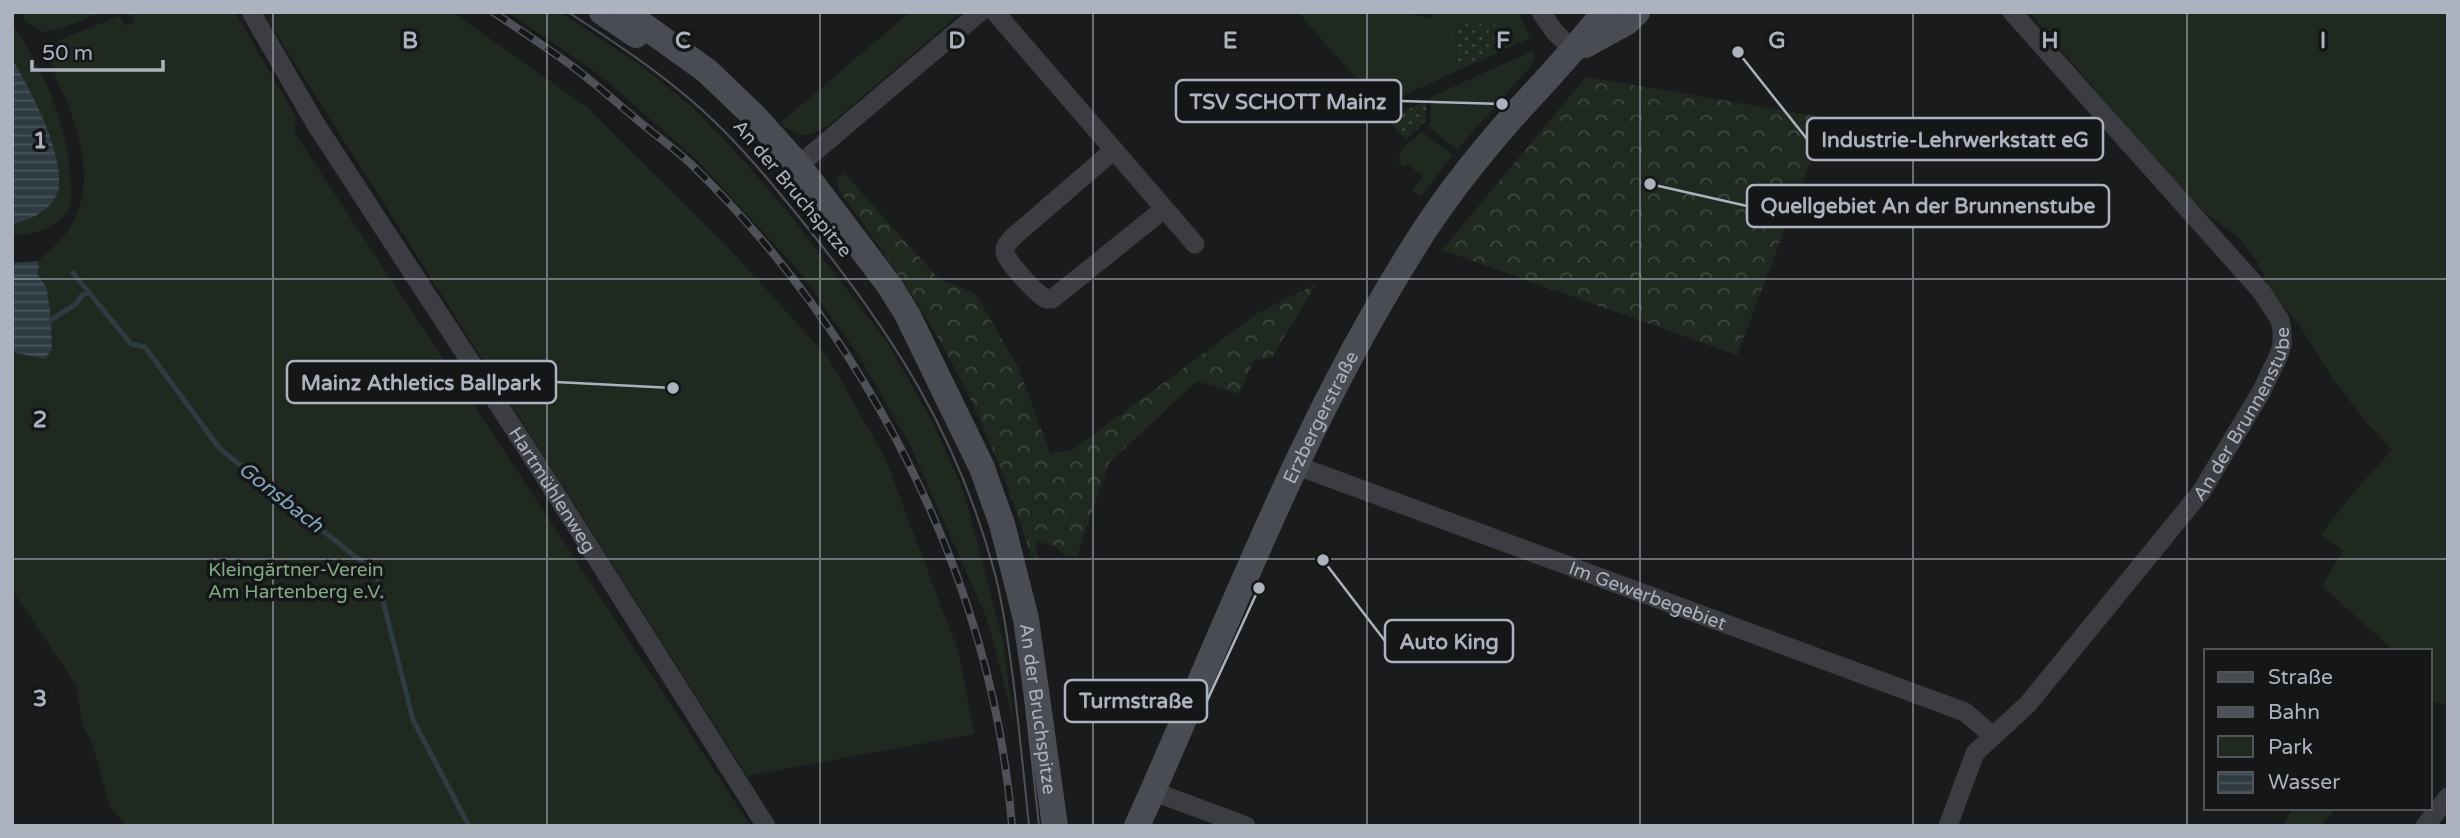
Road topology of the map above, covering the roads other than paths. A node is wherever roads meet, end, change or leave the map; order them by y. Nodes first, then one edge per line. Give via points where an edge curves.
1 (251, 12) edge
2 (602, 12) edge
3 (625, 12) edge
4 (980, 12) edge
5 (1541, 12) edge
6 (1605, 12) edge
7 (1637, 12) edge
8 (2012, 12) edge
9 (999, 17) edge
10 (1574, 51) junction
11 (1114, 150) junction
12 (793, 171) junction
13 (1164, 209) junction
14 (1195, 244) dead end
15 (1294, 465) junction
16 (1993, 736) junction
17 (1152, 791) junction
18 (2448, 797) edge
19 (766, 826) edge
20 (1055, 826) edge
21 (1136, 826) edge
22 (1245, 826) edge
23 (1948, 826) edge
24 (2425, 826) edge

1 - 19 street, Hartmühlenweg via 315,123
2 - 12 main road, An der Bruchspitze via 666,57
3 - 12 main road, An der Bruchspitze via 715,78 755,117
4 - 12 street
5 - 10 street
6 - 10 main road, Erzbergerstraße
7 - 10 main road, Erzbergerstraße
8 - 16 street, An der Brunnenstube via 2261,291 2283,331 2271,373 2201,492 2028,704
9 - 11 street
10 - 15 main road, Erzbergerstraße via 1513,116 1420,237
11 - 13 street
11 - 13 street via 1013,237 1006,245 1008,260 1038,294 1052,299
12 - 20 main road, An der Bruchspitze via 949,396 982,468 1002,524 1026,620
13 - 14 street
15 - 16 street, Im Gewerbegebiet via 1965,712
15 - 17 main road, Erzbergerstraße
16 - 23 street, An der Brunnenstube via 1975,753
17 - 21 main road, Erzbergerstraße
17 - 22 street
18 - 24 street

